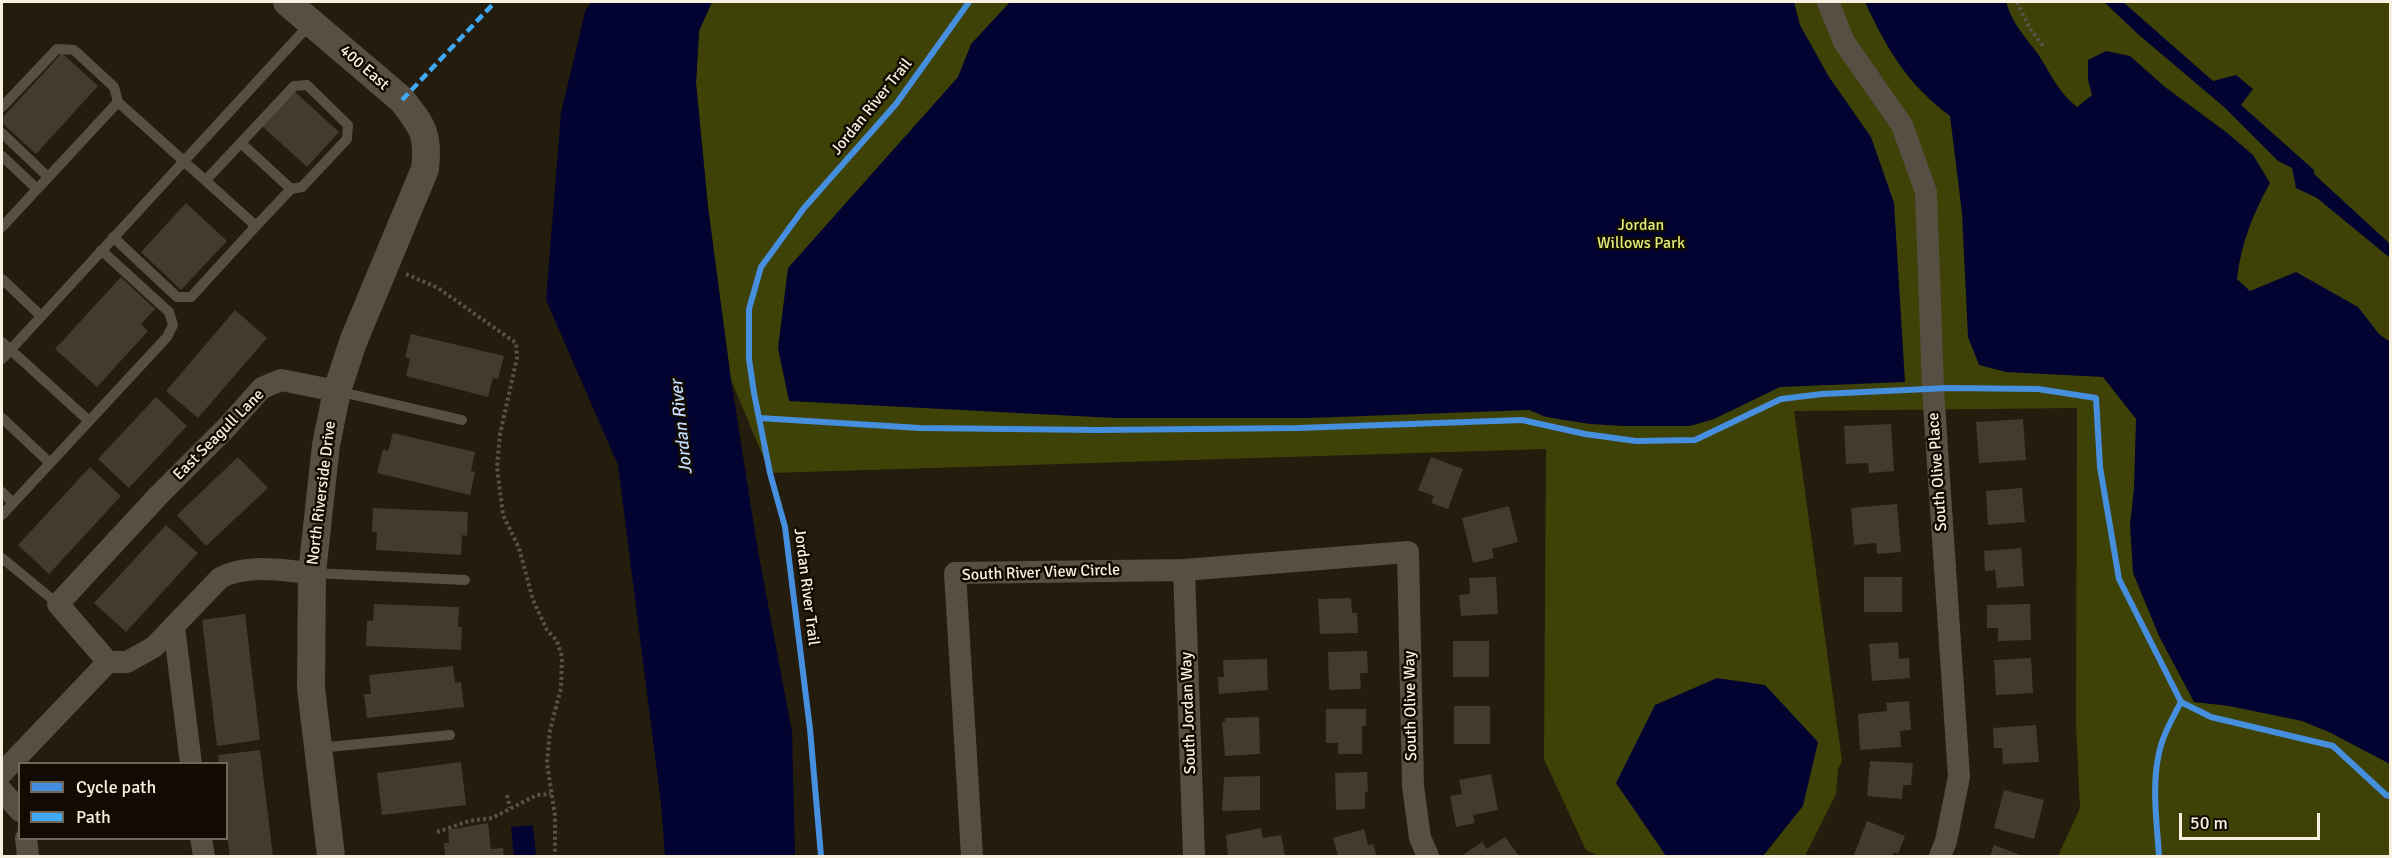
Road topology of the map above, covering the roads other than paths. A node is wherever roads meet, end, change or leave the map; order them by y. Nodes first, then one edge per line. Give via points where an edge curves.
1 (287, 2) edge
2 (1828, 2) edge
3 (312, 22) junction
4 (118, 102) junction
5 (2, 107) edge
6 (2, 133) edge
7 (241, 143) junction
8 (428, 145) joint
9 (2, 156) edge
10 (183, 162) junction
11 (48, 177) junction
12 (206, 180) junction
13 (37, 189) junction
14 (291, 189) junction
15 (256, 226) junction
16 (2, 227) edge
17 (113, 237) junction
18 (101, 250) junction
19 (2, 279) edge
20 (41, 316) junction
21 (6, 345) edge
22 (2, 359) edge
23 (337, 391) junction
24 (2, 418) edge
25 (462, 420) dead end
26 (89, 421) junction
27 (50, 463) junction
28 (2, 492) edge
29 (13, 503) junction
30 (2, 515) edge
31 (1408, 552) joint
32 (2, 558) edge
33 (1184, 570) junction
34 (312, 573) junction
35 (465, 580) dead end
36 (58, 604) junction
37 (174, 626) junction
38 (108, 662) junction
39 (450, 735) dead end
40 (318, 748) junction
41 (191, 762) edge
42 (2, 773) edge
43 (2, 791) edge
44 (18, 809) edge
45 (26, 840) edge
46 (201, 840) edge
47 (28, 856) edge
48 (204, 856) edge
49 (331, 856) edge
50 (972, 856) edge
51 (1194, 856) edge
52 (1428, 856) edge
53 (1940, 856) edge

1 - 3 street, 400 East
2 - 53 street, South Olive Place via 1844,42 1902,125 1926,192 1933,389 1959,777
3 - 8 street, 400 East via 402,100 417,119
3 - 10 lane
4 - 5 lane via 114,87 74,50 57,49
4 - 10 lane
4 - 11 lane
6 - 11 lane
7 - 12 lane
7 - 14 lane
7 - 14 lane via 294,86 308,85 348,125 347,139 302,187
8 - 23 street, North Riverside Drive via 425,169 353,342
9 - 13 lane
10 - 12 lane
10 - 17 lane
11 - 13 lane
12 - 15 lane
13 - 16 lane
14 - 15 lane
15 - 17 lane via 191,297 177,297
17 - 18 lane
18 - 20 lane
18 - 26 lane via 170,312 173,325 168,337
19 - 20 lane
20 - 21 lane
21 - 22 lane
21 - 26 lane
23 - 25 lane, East Seagull Lane
23 - 34 street, North Riverside Drive via 326,445
23 - 36 street, East Seagull Lane via 281,380 262,388
24 - 27 lane
26 - 27 lane
27 - 29 lane
28 - 29 lane
29 - 30 lane
31 - 33 street, South River View Circle
31 - 52 street, South Olive Way via 1413,786 1420,838
32 - 36 lane
33 - 50 street, South River View Circle via 955,573
33 - 51 street, South Jordan Way
34 - 35 lane
34 - 37 street via 255,569 229,573
34 - 40 street, North Riverside Drive via 312,688
36 - 38 street
37 - 38 street via 154,647 127,662
37 - 41 street
38 - 42 street
39 - 40 lane
40 - 49 street, North Riverside Drive
43 - 44 street
45 - 47 street
46 - 48 street

